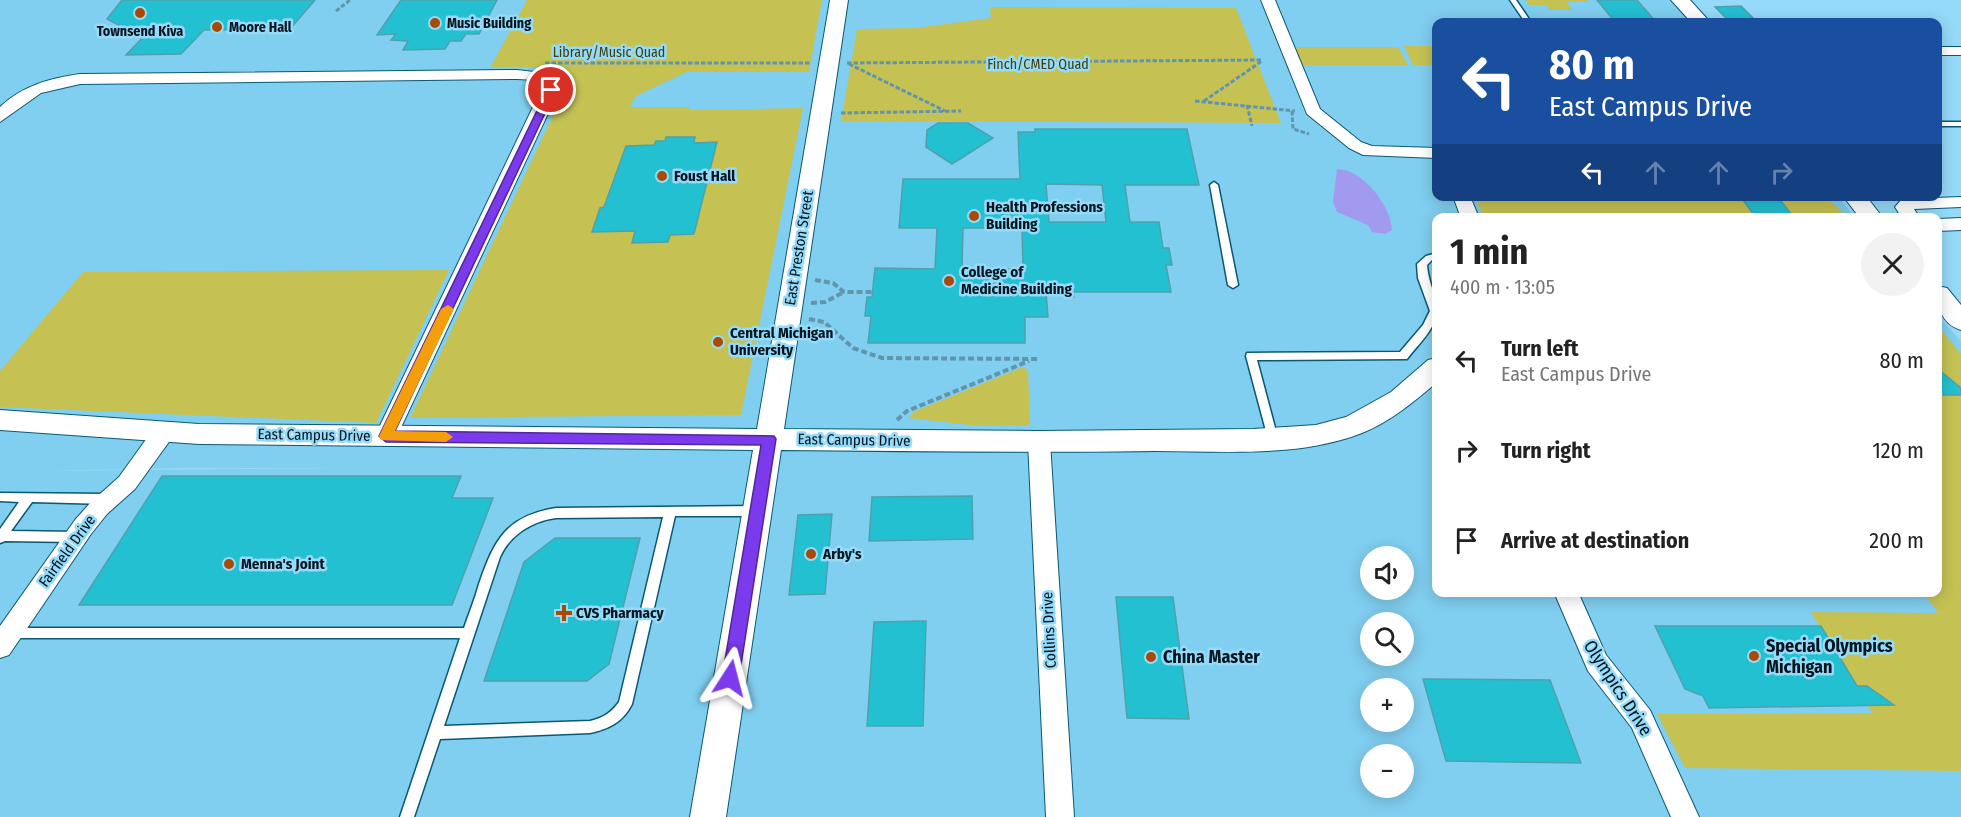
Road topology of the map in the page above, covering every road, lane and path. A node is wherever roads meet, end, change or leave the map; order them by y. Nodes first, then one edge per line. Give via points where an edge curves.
1 (350, 0) edge
2 (839, 0) edge
3 (1268, 0) edge
4 (1513, 0) edge
5 (1680, 0) edge
6 (336, 10) dead end
7 (1525, 18) edge
8 (1697, 18) edge
9 (1942, 51) edge
10 (1961, 51) edge
11 (537, 63) dead end
12 (814, 63) dead end
13 (1195, 101) dead end
14 (1204, 102) junction
15 (1247, 105) junction
16 (946, 111) junction
17 (960, 111) dead end
18 (1292, 111) junction
19 (1300, 111) dead end
20 (840, 112) dead end
21 (0, 117) edge
22 (1942, 124) edge
23 (1961, 124) edge
24 (1252, 126) dead end
25 (1309, 134) dead end
26 (1432, 153) edge
27 (1214, 185) dead end
28 (1858, 201) edge
29 (1961, 202) edge
30 (1868, 213) edge
31 (1908, 213) edge
32 (1961, 224) edge
33 (1942, 225) edge
34 (1432, 257) edge
35 (814, 280) dead end
36 (1233, 285) dead end
37 (844, 292) junction
38 (873, 292) dead end
39 (1072, 292) dead end
40 (1942, 298) edge
41 (1073, 299) dead end
42 (811, 303) dead end
43 (1432, 303) edge
44 (1959, 316) edge
45 (1432, 317) edge
46 (808, 319) dead end
47 (1039, 359) dead end
48 (1031, 360) junction
49 (1432, 371) edge
50 (0, 420) edge
51 (895, 423) dead end
52 (163, 433) junction
53 (386, 436) junction
54 (769, 439) junction
55 (1273, 439) junction
56 (1039, 442) junction
57 (0, 497) edge
58 (29, 497) junction
59 (108, 499) junction
60 (757, 511) junction
61 (669, 512) junction
62 (1, 537) edge
63 (76, 537) junction
64 (1568, 597) edge
65 (467, 633) junction
66 (5, 640) edge
67 (437, 733) junction
68 (407, 817) edge
69 (708, 817) edge
70 (1060, 817) edge
71 (1685, 817) edge

1 - 6 path
2 - 54 street, East Preston Street
3 - 26 street via 1313,111 1355,145 1369,151
4 - 7 lane
5 - 8 street
9 - 10 street
11 - 12 path
13 - 14 path
14 - 15 path
14 - 16 path via 1263,60 846,63
15 - 18 path
15 - 24 path
16 - 17 path
16 - 20 path
18 - 19 path
18 - 25 path via 1293,129
21 - 53 street via 30,92 67,80 487,75 536,75 550,80 551,90
22 - 23 lane
27 - 36 lane
28 - 30 street
29 - 31 street via 1907,204 1904,207
32 - 33 street
34 - 43 lane via 1422,264
35 - 37 path via 833,283
37 - 38 path
37 - 42 path via 825,302
39 - 41 path
40 - 44 street
45 - 55 lane via 1403,356 1251,356
46 - 48 path via 824,322 854,348 882,358
47 - 48 path
48 - 51 path via 907,411
49 - 55 street, East Campus Drive via 1400,399 1354,425 1316,435
50 - 52 street, East Campus Drive
52 - 53 street, East Campus Drive
52 - 59 street, Fairfield Drive via 127,483
53 - 54 street, East Campus Drive
54 - 56 street, East Campus Drive
54 - 60 street, East Preston Street
55 - 56 street, East Campus Drive
56 - 70 street, Collins Drive
57 - 58 lane
58 - 59 lane
58 - 62 lane
59 - 63 street, Fairfield Drive
60 - 61 lane
60 - 69 street, East Preston Street
61 - 65 lane via 556,513 524,523 500,545
61 - 67 lane via 626,704 617,716 590,727
62 - 63 lane
63 - 66 street, Fairfield Drive
64 - 71 street, Olympics Drive via 1594,657 1641,719
65 - 66 lane
65 - 67 lane
67 - 68 lane

